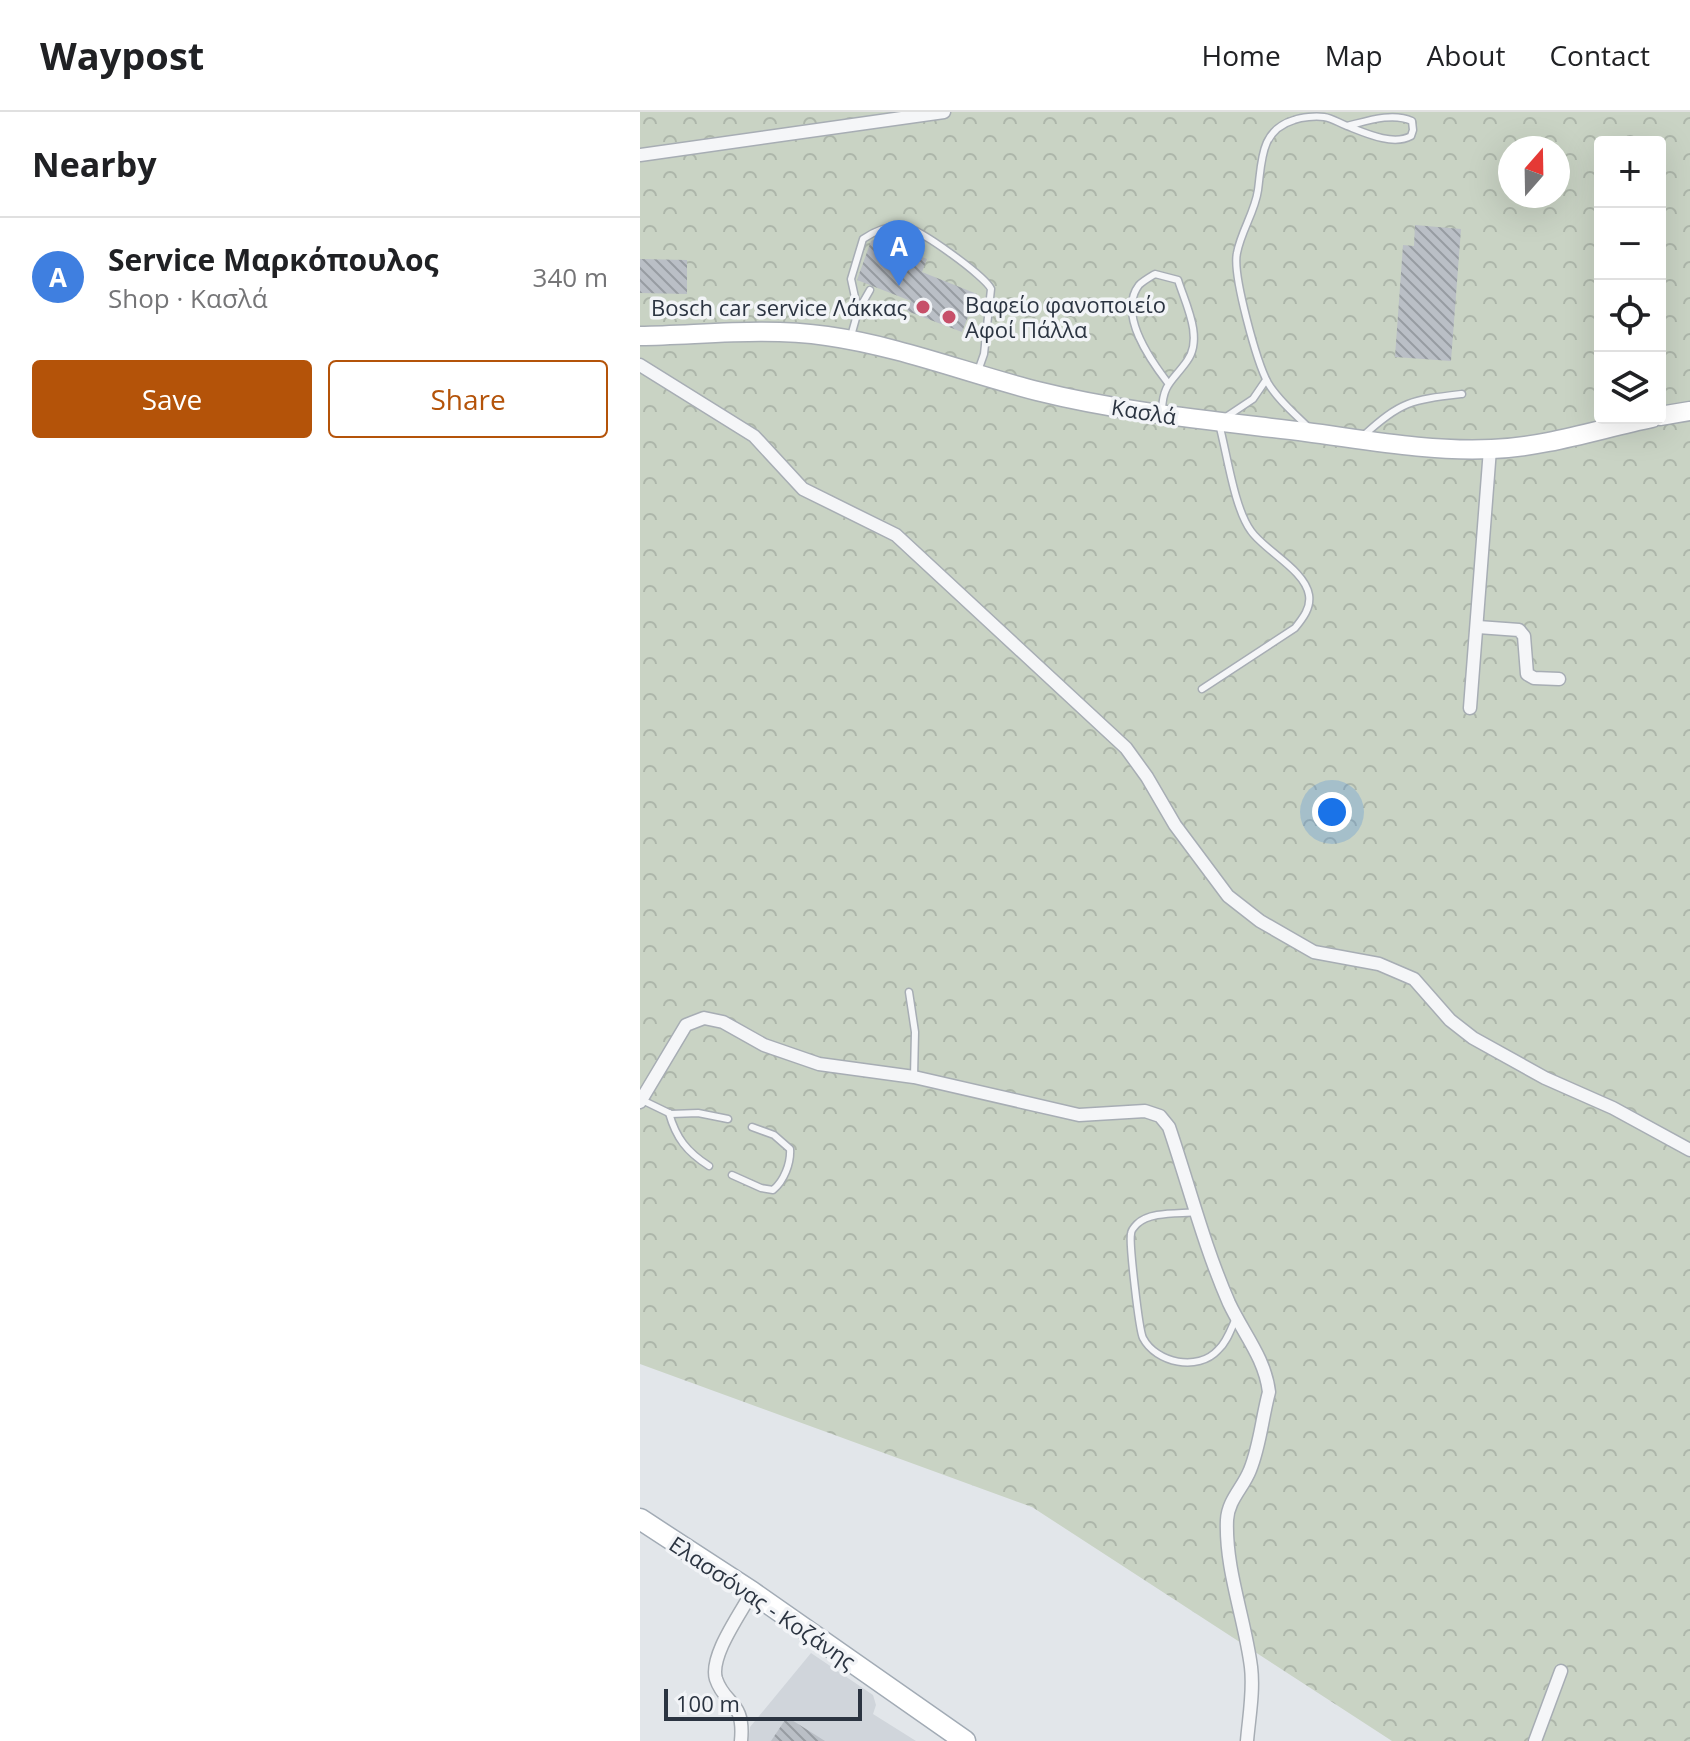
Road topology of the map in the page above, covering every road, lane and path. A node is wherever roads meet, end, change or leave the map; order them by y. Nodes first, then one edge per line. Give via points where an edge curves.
1 (944, 112) edge
2 (1347, 126) junction
3 (640, 155) edge
4 (870, 290) dead end
5 (858, 311) junction
6 (640, 336) edge
7 (851, 339) junction
8 (640, 365) edge
9 (977, 374) junction
10 (1266, 380) junction
11 (1168, 383) junction
12 (1462, 394) dead end
13 (1690, 411) edge
14 (1162, 414) junction
15 (1666, 415) edge
16 (1219, 421) junction
17 (1625, 424) edge
18 (1314, 433) junction
19 (1360, 439) junction
20 (1490, 449) junction
21 (1478, 627) junction
22 (1559, 679) dead end
23 (1202, 689) dead end
24 (1470, 708) dead end
25 (909, 992) dead end
26 (914, 1077) junction
27 (641, 1101) edge
28 (669, 1113) junction
29 (728, 1119) dead end
30 (752, 1127) dead end
31 (1690, 1150) edge
32 (709, 1166) dead end
33 (732, 1175) dead end
34 (1197, 1212) junction
35 (1236, 1316) junction
36 (640, 1519) edge
37 (752, 1592) junction
38 (1561, 1671) dead end
39 (741, 1741) edge
40 (965, 1741) edge
41 (1247, 1741) edge
42 (1535, 1741) edge

1 - 3 street
2 - 2 lane via 1398,140 1413,130 1412,121 1401,117
2 - 10 lane via 1324,117 1297,118 1273,131 1264,148 1256,202 1236,270
4 - 5 lane
5 - 7 lane
5 - 9 lane via 851,279 863,239 884,228 906,226 933,238 991,289
6 - 7 street, Κασλά via 763,332
7 - 9 street, Κασλά
8 - 31 street via 754,436 803,489 896,535 1126,748 1228,896 1260,921 1314,952 1379,964 1414,979 1473,1038
9 - 14 street, Κασλά
10 - 16 lane via 1244,407
10 - 18 lane
11 - 11 lane via 1189,359 1194,330 1178,280 1155,274 1138,286 1134,320 1149,359
11 - 14 lane
12 - 19 lane via 1403,404
13 - 15 street
14 - 16 street, Κασλά
16 - 18 street, Κασλά
16 - 23 lane via 1240,510 1250,530 1306,586 1309,605 1295,628
17 - 20 street, Κασλά
18 - 19 street, Κασλά
19 - 20 street, Κασλά
20 - 21 street
21 - 22 street via 1519,630 1527,674
21 - 24 street
25 - 26 lane
26 - 27 street via 807,1061 704,1018 686,1025
26 - 34 street via 1079,1115 1153,1113 1169,1127
27 - 28 lane
28 - 29 lane
28 - 32 lane via 675,1135
30 - 33 lane via 774,1135 790,1149 780,1184 773,1190 761,1188
34 - 35 street
34 - 35 lane via 1140,1221 1130,1236 1141,1335 1158,1355 1175,1362 1195,1361 1220,1349
35 - 41 street via 1261,1360 1269,1392 1253,1461 1227,1520 1251,1665
36 - 37 main road, Ελασσόνας - Κοζάνης
37 - 39 street via 719,1652 715,1670 739,1713
37 - 40 main road, Ελασσόνας - Κοζάνης
38 - 42 street

